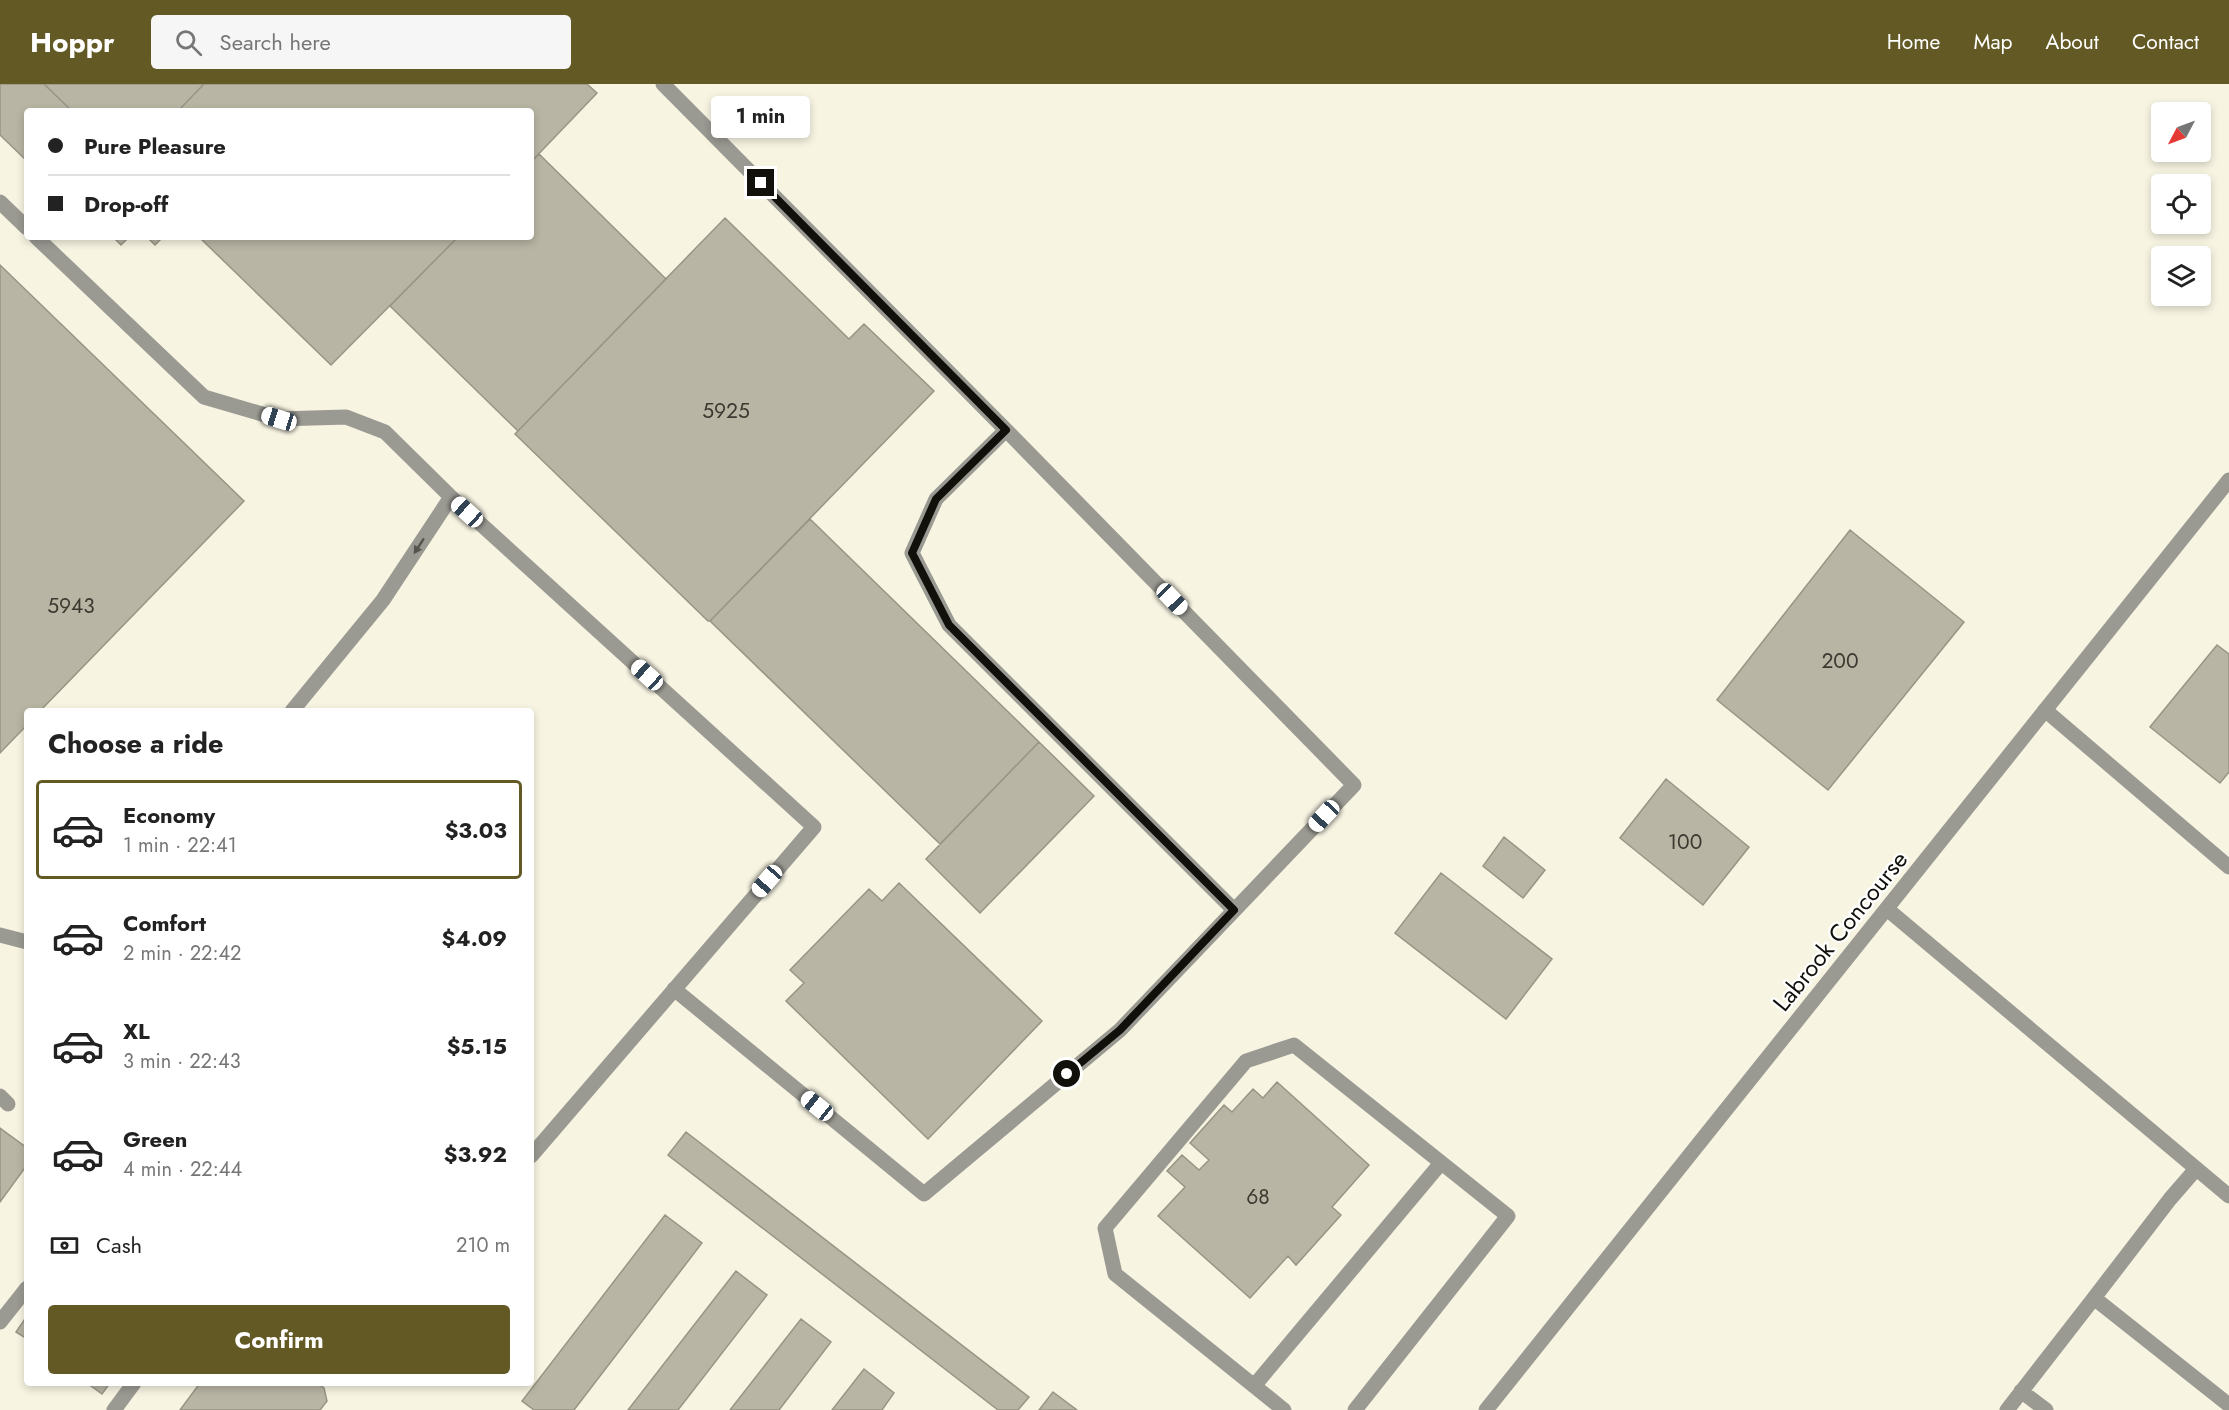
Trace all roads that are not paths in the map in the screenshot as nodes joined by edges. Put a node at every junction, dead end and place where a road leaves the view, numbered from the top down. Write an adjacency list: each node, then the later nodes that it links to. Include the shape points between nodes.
1 (663, 84): 5 (street)
2 (0, 202): 3 (street)
3 (24, 225)
4 (39, 240): 7 (street, via 204,397 279,419 346,417 385,432)
5 (1006, 430): 12 (street, via 936,499 912,553 949,625); 12 (street, via 1354,785)
6 (2229, 480): 9 (street, Labrook Concourse)
7 (451, 497): 8 (street, one-way to 8, via 383,600); 15 (street, via 814,827)
8 (294, 708)
9 (2045, 710): 10 (street); 11 (street, Labrook Concourse)
10 (2229, 867)
11 (1887, 909): 18 (street); 30 (street, Labrook Concourse)
12 (1234, 910): 15 (street, via 1120,1030 924,1194)
13 (0, 934): 14 (street)
14 (24, 941)
15 (674, 989): 16 (street)
16 (534, 1152)
17 (1441, 1163): 24 (street); 24 (street, via 1294,1045 1246,1061 1105,1228 1115,1274); 29 (street, via 1508,1216)
18 (2196, 1168): 19 (street); 21 (street)
19 (2229, 1196)
20 (24, 1292): 22 (street)
21 (2094, 1298): 25 (street); 26 (street)
22 (0, 1322)
23 (132, 1386): 27 (street)
24 (1254, 1386): 28 (street)
25 (2021, 1391): 31 (street); 32 (street)
26 (2229, 1404)
27 (114, 1410)
28 (1284, 1410)
29 (1354, 1410)
30 (1486, 1410)
31 (2007, 1410)
32 (2046, 1410)

